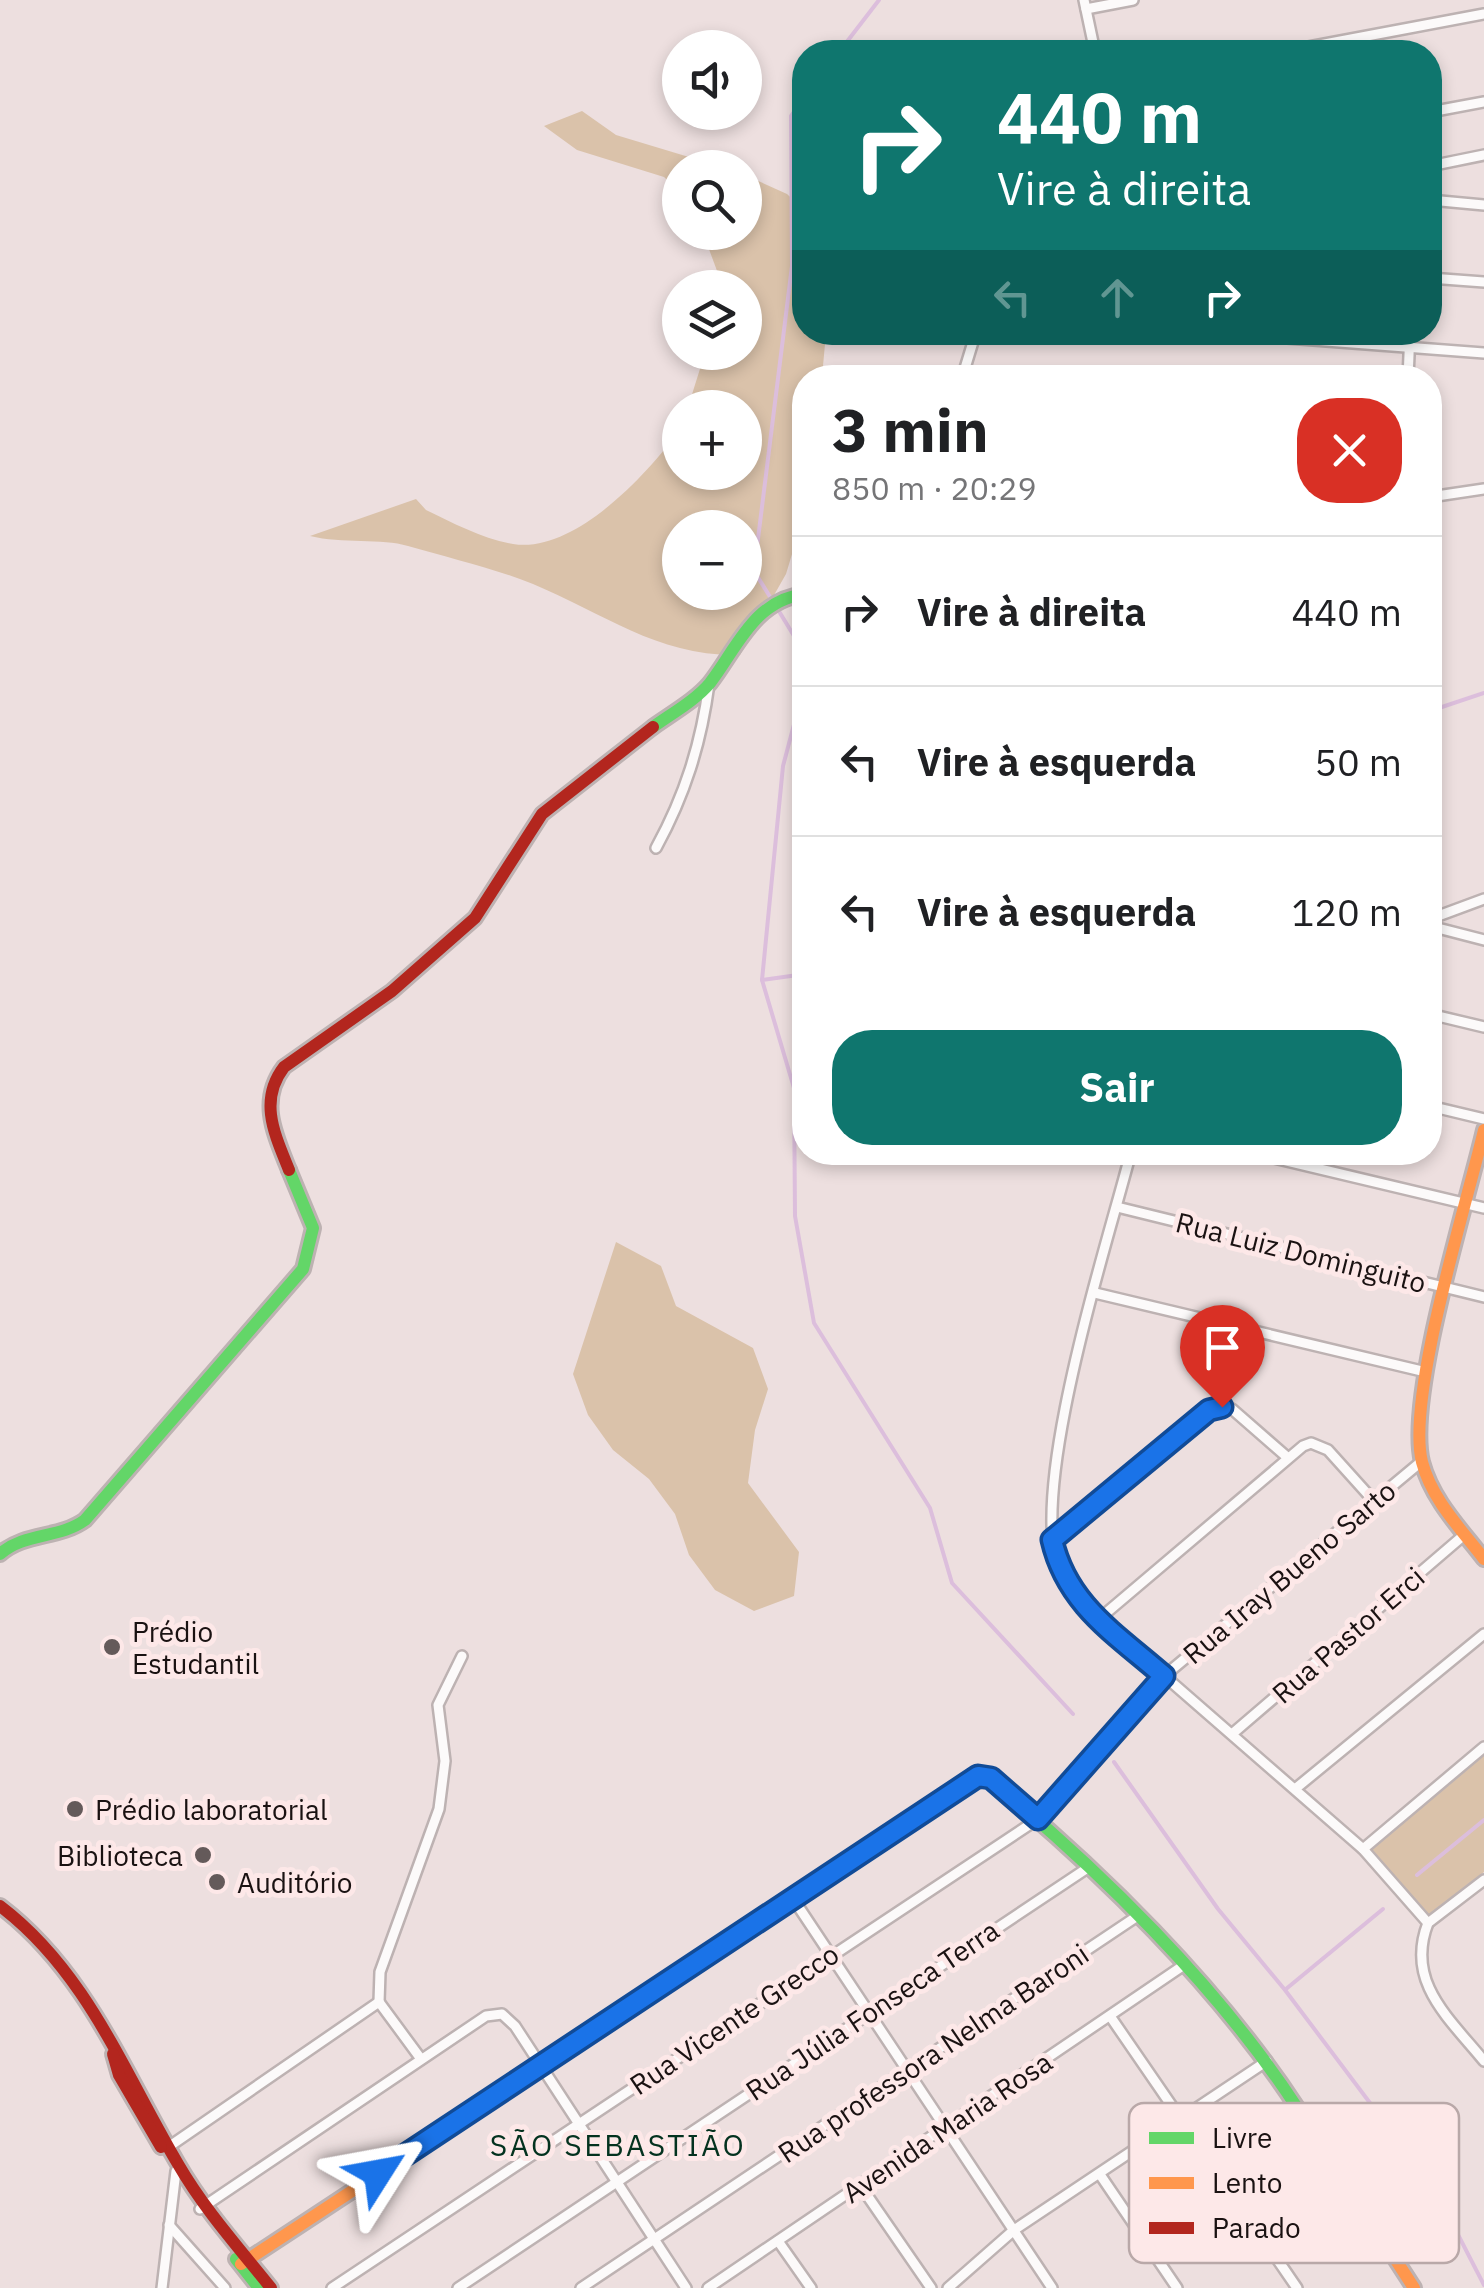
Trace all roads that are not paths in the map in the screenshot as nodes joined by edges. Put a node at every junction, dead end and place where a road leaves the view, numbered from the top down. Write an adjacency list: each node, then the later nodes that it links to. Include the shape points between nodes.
1 (1132, 0): 2 (street)
2 (1085, 4): 4 (street)
3 (1484, 14): 5 (street)
4 (1092, 40)
5 (1346, 40)
6 (1484, 102): 7 (street)
7 (1442, 110)
8 (1484, 156): 9 (street)
9 (1442, 164)
10 (1442, 201): 11 (street)
11 (1484, 205)
12 (1442, 279): 13 (street)
13 (1484, 282)
14 (1382, 345): 15 (street)
15 (1409, 347): 16 (street); 17 (street)
16 (1484, 353)
17 (1408, 365)
18 (1484, 489): 19 (street)
19 (1442, 495)
20 (792, 597): 21 (street, via 752,623)
21 (708, 684): 22 (street, via 692,768); 46 (street, via 542,814 474,918 449,942 392,992 284,1067 268,1102 313,1228 303,1268 85,1520 65,1534 14,1541)
22 (656, 848)
23 (1484, 899): 24 (street)
24 (1442, 918)
25 (1442, 927): 26 (street)
26 (1484, 940)
27 (1442, 1017): 28 (street)
28 (1484, 1027)
29 (1442, 1109): 30 (street)
30 (1484, 1119)
31 (1484, 1130): 34 (street)
32 (1128, 1165): 35 (street)
33 (1304, 1165): 34 (street)
34 (1466, 1203): 36 (street); 37 (street)
35 (1117, 1207): 37 (street, Rua Luiz Dominguito); 38 (street)
36 (1484, 1208)
37 (1448, 1288): 39 (street, Rua Luiz Dominguito); 40 (street)
38 (1095, 1293): 40 (street); 45 (street, via 1055,1468)
39 (1484, 1297)
40 (1426, 1372): 42 (street)
41 (1287, 1458): 43 (street, via 1320,1444); 45 (street, via 1232,1409 1209,1410); 48 (street)
42 (1422, 1462): 43 (street, Rua Iray Bueno Sarto); 44 (street, via 1438,1500)
43 (1373, 1500): 51 (street, Rua Iray Bueno Sarto)
44 (1464, 1535): 47 (street); 52 (street, Rua Pastor Erci)
45 (1052, 1540): 48 (street, via 1074,1596)
46 (0, 1554)
47 (1484, 1560)
48 (1099, 1619): 51 (street)
49 (1484, 1634): 54 (street)
50 (462, 1656): 67 (street, via 438,1704 445,1761 439,1809 380,1972)
51 (1164, 1676): 52 (street); 55 (street, Rua Iray Bueno Sarto)
52 (1232, 1734): 54 (street)
53 (1484, 1747): 56 (street)
54 (1295, 1789): 56 (street)
55 (1038, 1819): 57 (street); 61 (street, via 991,1778 973,1779); 65 (street, Rua Vicente Grecco)
56 (1363, 1848): 64 (street)
57 (1088, 1867): 63 (street); 68 (street, Rua Júlia Fonseca Terra)
58 (1484, 1880): 59 (street)
59 (1474, 1888): 60 (street); 64 (street)
60 (1484, 1899)
61 (794, 1900): 65 (street); 73 (street)
62 (0, 1906): 80 (street, via 43,1938 85,1996)
63 (1136, 1917): 66 (street); 74 (street, Rua professora Nelma Baroni)
64 (1428, 1923): 72 (street, via 1420,1942 1427,1991)
65 (829, 1954): 68 (street); 78 (street, Rua Vicente Grecco)
66 (1184, 1966): 69 (street, Avenida Maria Rosa); 71 (street)
67 (378, 2002): 70 (street); 80 (street)
68 (868, 2011): 74 (street); 84 (street, Rua Júlia Fonseca Terra)
69 (1110, 2016): 75 (street); 79 (street, Avenida Maria Rosa)
70 (421, 2059): 73 (street, via 486,2016 509,2018); 86 (street)
71 (1266, 2061): 76 (street); 77 (street)
72 (1484, 2061)
73 (540, 2065): 78 (street); 92 (street)
74 (907, 2070): 79 (street); 90 (street, Rua professora Nelma Baroni)
75 (1170, 2103)
76 (1206, 2103)
77 (1293, 2103)
78 (578, 2124): 84 (street); 100 (street, Rua Vicente Grecco)
79 (946, 2127): 85 (street, Avenida Maria Rosa); 89 (street)
80 (167, 2148): 82 (street)
81 (1129, 2157): 83 (street)
82 (178, 2170): 86 (street); 88 (street)
83 (1101, 2176): 87 (street); 89 (street)
84 (618, 2180): 90 (street); 101 (street, Rua Júlia Fonseca Terra)
85 (860, 2186): 91 (street, Avenida Maria Rosa); 106 (street)
86 (203, 2207): 92 (street)
87 (1129, 2217)
88 (170, 2226): 96 (street); 97 (street)
89 (1014, 2230): 107 (street); 108 (street)
90 (655, 2238): 102 (street, Rua professora Nelma Baroni); 103 (street)
91 (778, 2241): 104 (street, Avenida Maria Rosa); 105 (street)
92 (244, 2262): 98 (street); 99 (street)
93 (1160, 2263): 109 (street)
94 (1280, 2263): 110 (street)
95 (1398, 2263): 111 (street)
96 (162, 2288)
97 (225, 2288)
98 (259, 2288)
99 (270, 2288)
100 (332, 2288)
101 (458, 2288)
102 (581, 2288)
103 (686, 2288)
104 (708, 2288)
105 (811, 2288)
106 (931, 2288)
107 (948, 2288)
108 (1052, 2288)
109 (1177, 2288)
110 (1297, 2288)
111 (1414, 2288)

